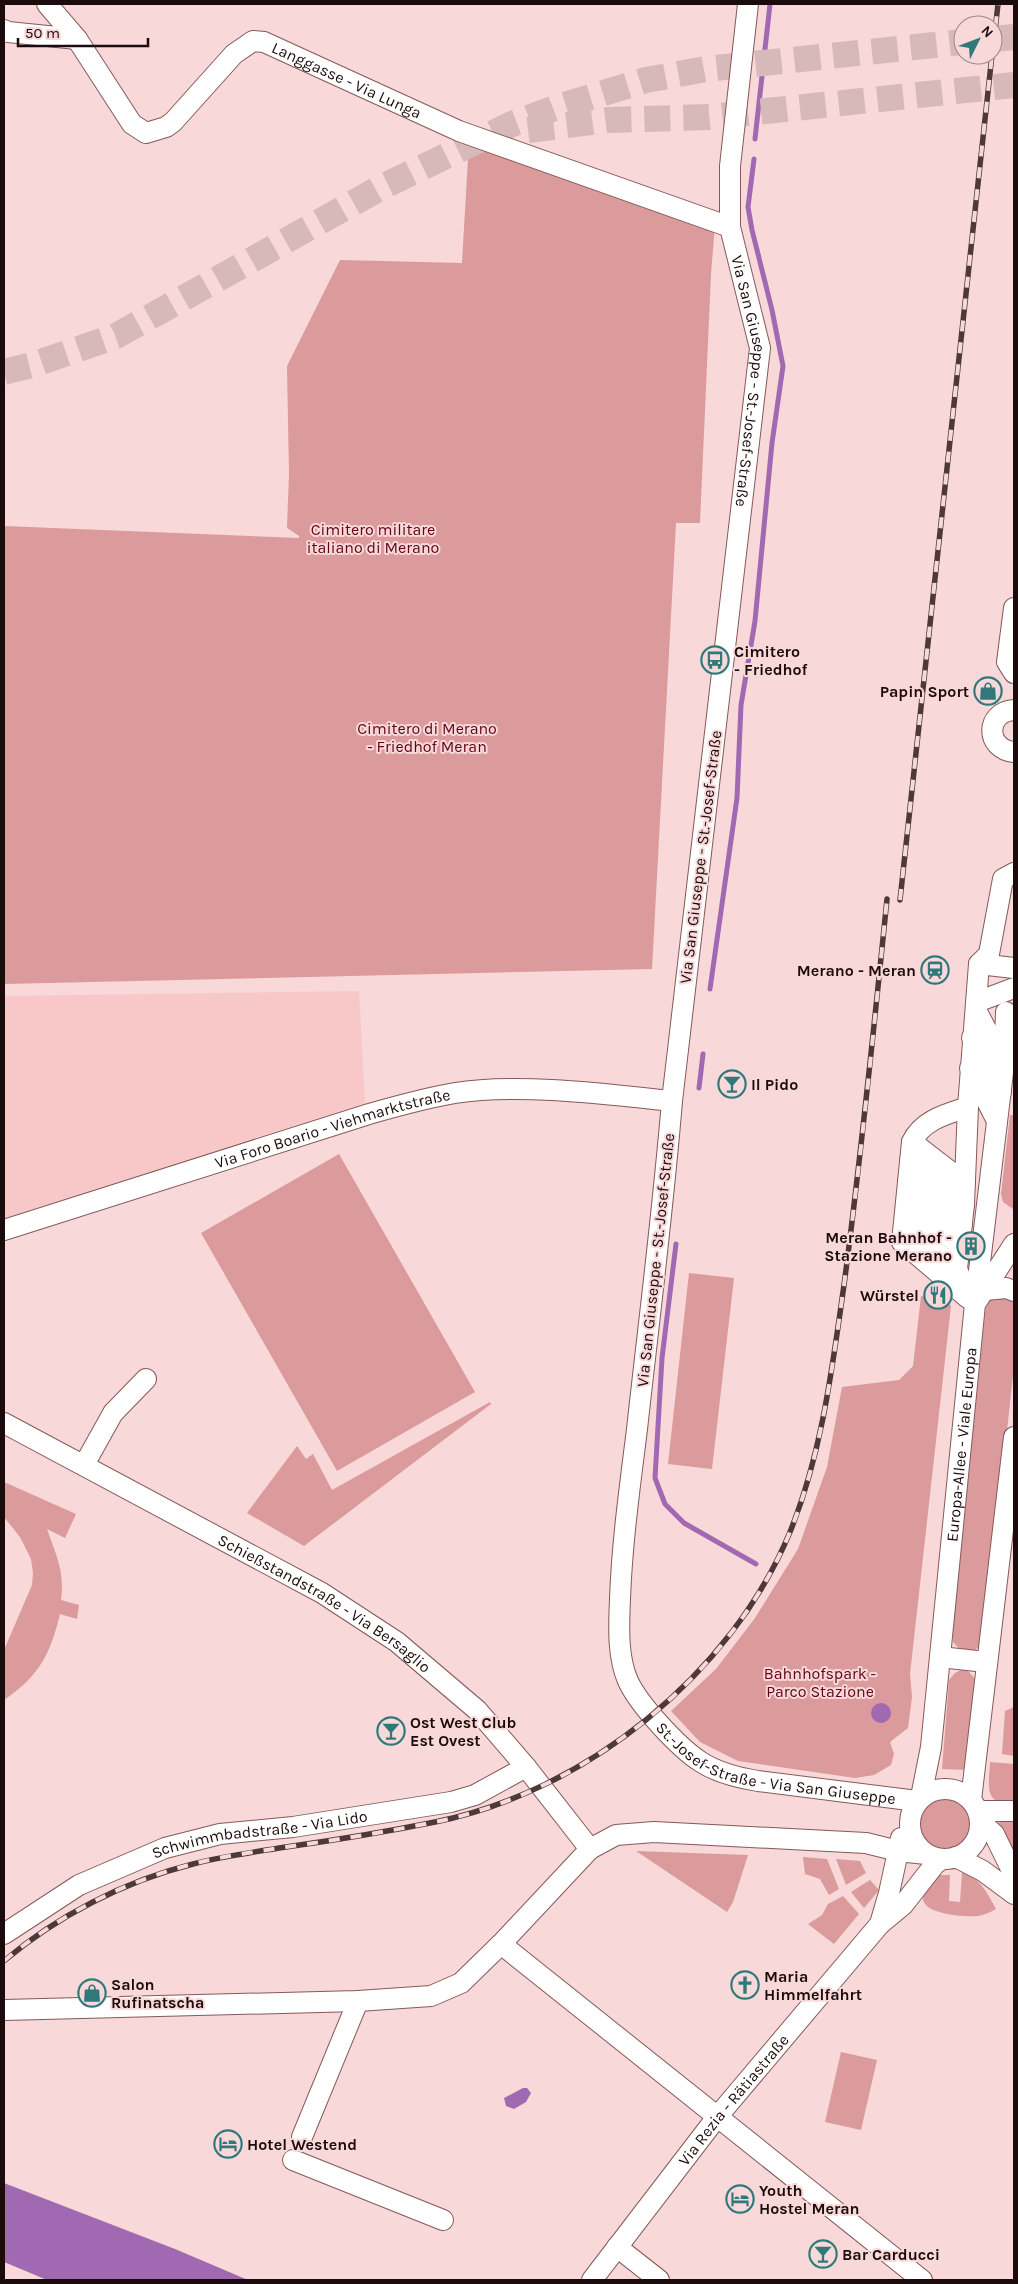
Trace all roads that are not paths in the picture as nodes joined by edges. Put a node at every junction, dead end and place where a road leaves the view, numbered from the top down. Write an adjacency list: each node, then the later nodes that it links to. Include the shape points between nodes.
1 (47, 4): 4 (street, Langgasse - Via Lunga)
2 (748, 4): 5 (street, Via San Giuseppe - St.-Josef-Straße, via 730,166)
3 (4, 30): 4 (street)
4 (77, 39): 5 (street, Langgasse - Via Lunga, via 132,124 146,133 173,122 234,54 254,41 264,42 460,131)
5 (730, 227): 21 (street, Via San Giuseppe - St.-Josef-Straße, via 760,348)
6 (1014, 608): 7 (street, via 1007,662)
7 (1014, 672)
8 (1014, 710): 9 (street, via 997,717 992,730 1001,748)
9 (1014, 752)
10 (1014, 873): 12 (street, via 1002,879 989,954)
11 (1014, 968): 12 (street)
12 (978, 970): 13 (street); 15 (street)
13 (1014, 980)
14 (1014, 988): 15 (street)
15 (977, 1006): 16 (street, via 996,1013); 17 (street); 18 (street)
16 (1010, 1012): 18 (street)
17 (972, 1038): 19 (street); 20 (street); 22 (street, via 962,1045 958,1093)
18 (1004, 1064): 20 (street)
19 (970, 1068): 22 (street); 23 (street)
20 (1001, 1092): 23 (street)
21 (672, 1101): 31 (street, Via Foro Boario - Viehmarktstraße, via 520,1089 456,1093 410,1102); 43 (street, Via San Giuseppe - St.-Josef-Straße, via 665,1188 621,1561 619,1625 622,1656 628,1681)
22 (968, 1107): 24 (street); 25 (street, via 931,1121 922,1128); 27 (street)
23 (997, 1121): 24 (street)
24 (994, 1148): 36 (street)
25 (911, 1151): 26 (street); 27 (street); 29 (street)
26 (908, 1182): 28 (street); 29 (street)
27 (965, 1183): 29 (street)
28 (906, 1204): 30 (street); 33 (street)
29 (963, 1214): 33 (street)
30 (904, 1224): 34 (street); 36 (street, via 902,1242)
31 (4, 1230)
32 (1014, 1244): 36 (street, Europa-Allee - Viale Europa)
33 (960, 1245): 34 (street)
34 (958, 1268): 36 (street)
35 (1014, 1291): 36 (street, via 1006,1288)
36 (976, 1297): 41 (street, Europa-Allee - Viale Europa)
37 (146, 1379): 40 (street, via 113,1413)
38 (4, 1422): 40 (street, Schießstandstraße - Via Bersaglio)
39 (1014, 1438): 42 (street)
40 (84, 1465): 44 (street, Schießstandstraße - Via Bersaglio, via 322,1593 397,1642 477,1710)
41 (940, 1657): 42 (street); 45 (street, Europa-Allee - Viale Europa, via 931,1747)
42 (986, 1662): 46 (street)
43 (647, 1708): 45 (street, St.-Josef-Straße - Via San Giuseppe, via 677,1742 701,1762 737,1777)
44 (526, 1767): 48 (street, Schießstandstraße - Via Bersaglio); 54 (street, Schwimmbadstraße - Via Lido, via 475,1795 451,1802 293,1827 220,1834 165,1848 79,1885)
45 (916, 1805): 46 (street, via 933,1790 947,1788 960,1791); 49 (street); 50 (street, via 911,1835 914,1843)
46 (976, 1811): 47 (street); 50 (street, via 979,1832 974,1843 966,1852); 51 (street, via 994,1834)
47 (1014, 1811)
48 (590, 1849): 49 (street, via 616,1835 654,1832 866,1842); 55 (street)
49 (898, 1851): 50 (street); 53 (street)
50 (941, 1857): 52 (street, via 983,1871); 53 (street, via 903,1905)
51 (1014, 1875)
52 (1014, 1894)
53 (880, 1924): 58 (street, Via Rezia - Rätiastraße)
54 (4, 1934)
55 (502, 1944): 56 (street, via 461,1983 431,1996); 58 (street)
56 (358, 2001): 57 (street); 59 (street)
57 (4, 2010)
58 (717, 2116): 62 (street, Via Rezia - Rätiastraße); 65 (street)
59 (302, 2137)
60 (293, 2160): 61 (street)
61 (443, 2220)
62 (617, 2247): 63 (street, Via Rezia - Rätiastraße); 64 (street)
63 (592, 2280)
64 (659, 2280)
65 (922, 2280)

